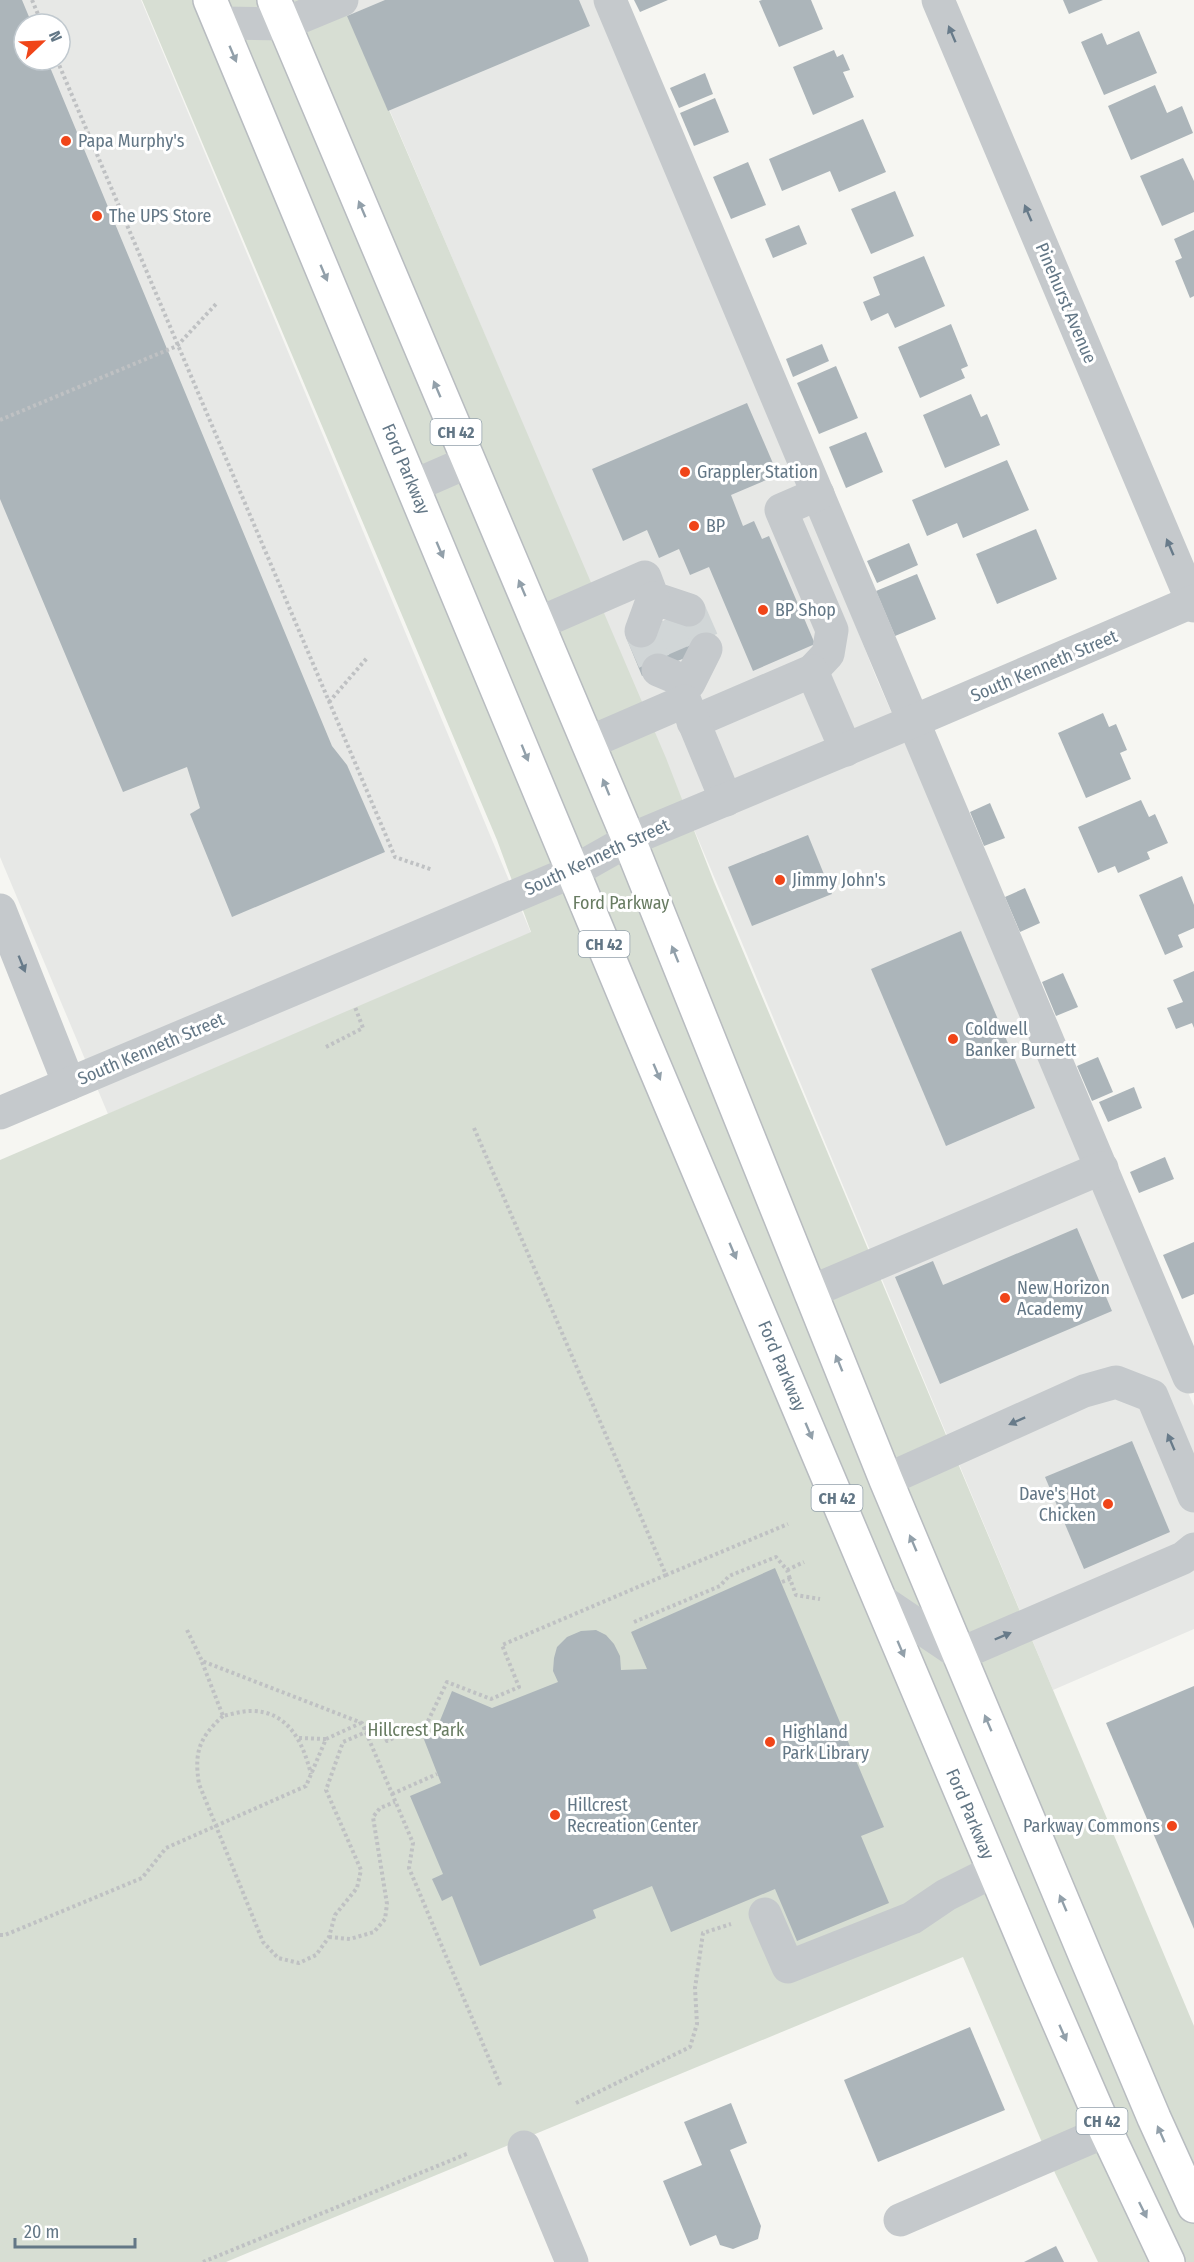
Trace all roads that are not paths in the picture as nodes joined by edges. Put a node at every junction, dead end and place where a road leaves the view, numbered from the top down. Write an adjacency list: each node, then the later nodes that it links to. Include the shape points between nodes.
1 (342, 0): 5 (street)
2 (610, 0): 8 (street)
3 (938, 0): 9 (street, Pinehurst Avenue, one-way to 3)
4 (215, 11): 5 (street); 7 (main road, Ford Parkway / CH 42, one-way to 7)
5 (279, 12): 6 (main road, CH 42, one-way to 5)
6 (468, 462): 7 (street); 11 (main road, CH 42, one-way to 6)
7 (413, 486): 19 (main road, Ford Parkway / CH 42, one-way to 19)
8 (818, 494): 12 (street, via 781,510 832,630 828,654); 14 (street)
9 (1193, 603): 14 (street, South Kenneth Street)
10 (662, 615): 11 (street, via 645,577)
11 (537, 624): 15 (main road, CH 42)
12 (812, 671): 13 (street); 16 (street)
13 (685, 681): 15 (street); 17 (street)
14 (914, 721): 16 (street, South Kenneth Street); 23 (street)
15 (588, 743): 18 (main road, CH 42, one-way to 15)
16 (846, 750): 17 (street, South Kenneth Street)
17 (726, 800): 18 (street, South Kenneth Street)
18 (629, 840): 19 (street, South Kenneth Street); 24 (main road, CH 42, one-way to 18)
19 (574, 871): 21 (street, South Kenneth Street); 29 (main road, Ford Parkway / CH 42, one-way to 29)
20 (0, 910): 21 (street, one-way to 21)
21 (69, 1084): 22 (street, South Kenneth Street)
22 (0, 1113)
23 (1102, 1168): 24 (street); 25 (street)
24 (810, 1292): 26 (main road, CH 42, one-way to 24)
25 (1189, 1377)
26 (886, 1480): 27 (street, one-way to 26, via 1152,1396 1116,1382 1084,1391); 30 (main road, CH 42, one-way to 26)
27 (1194, 1496)
28 (1194, 1549): 30 (street, one-way to 28, via 1184,1558)
29 (880, 1600): 30 (street); 31 (main road, Ford Parkway / CH 42, one-way to 31)
30 (960, 1654): 35 (main road, CH 42, one-way to 30)
31 (994, 1871): 32 (street, via 946,1895 912,1918 788,1967); 33 (main road, Ford Parkway / CH 42, one-way to 33)
32 (765, 1914)
33 (1106, 2131): 36 (street); 38 (main road, Ford Parkway / CH 42, one-way to 38)
34 (524, 2147): 37 (street)
35 (1194, 2206)
36 (900, 2220)
37 (572, 2262)
38 (1168, 2262)

